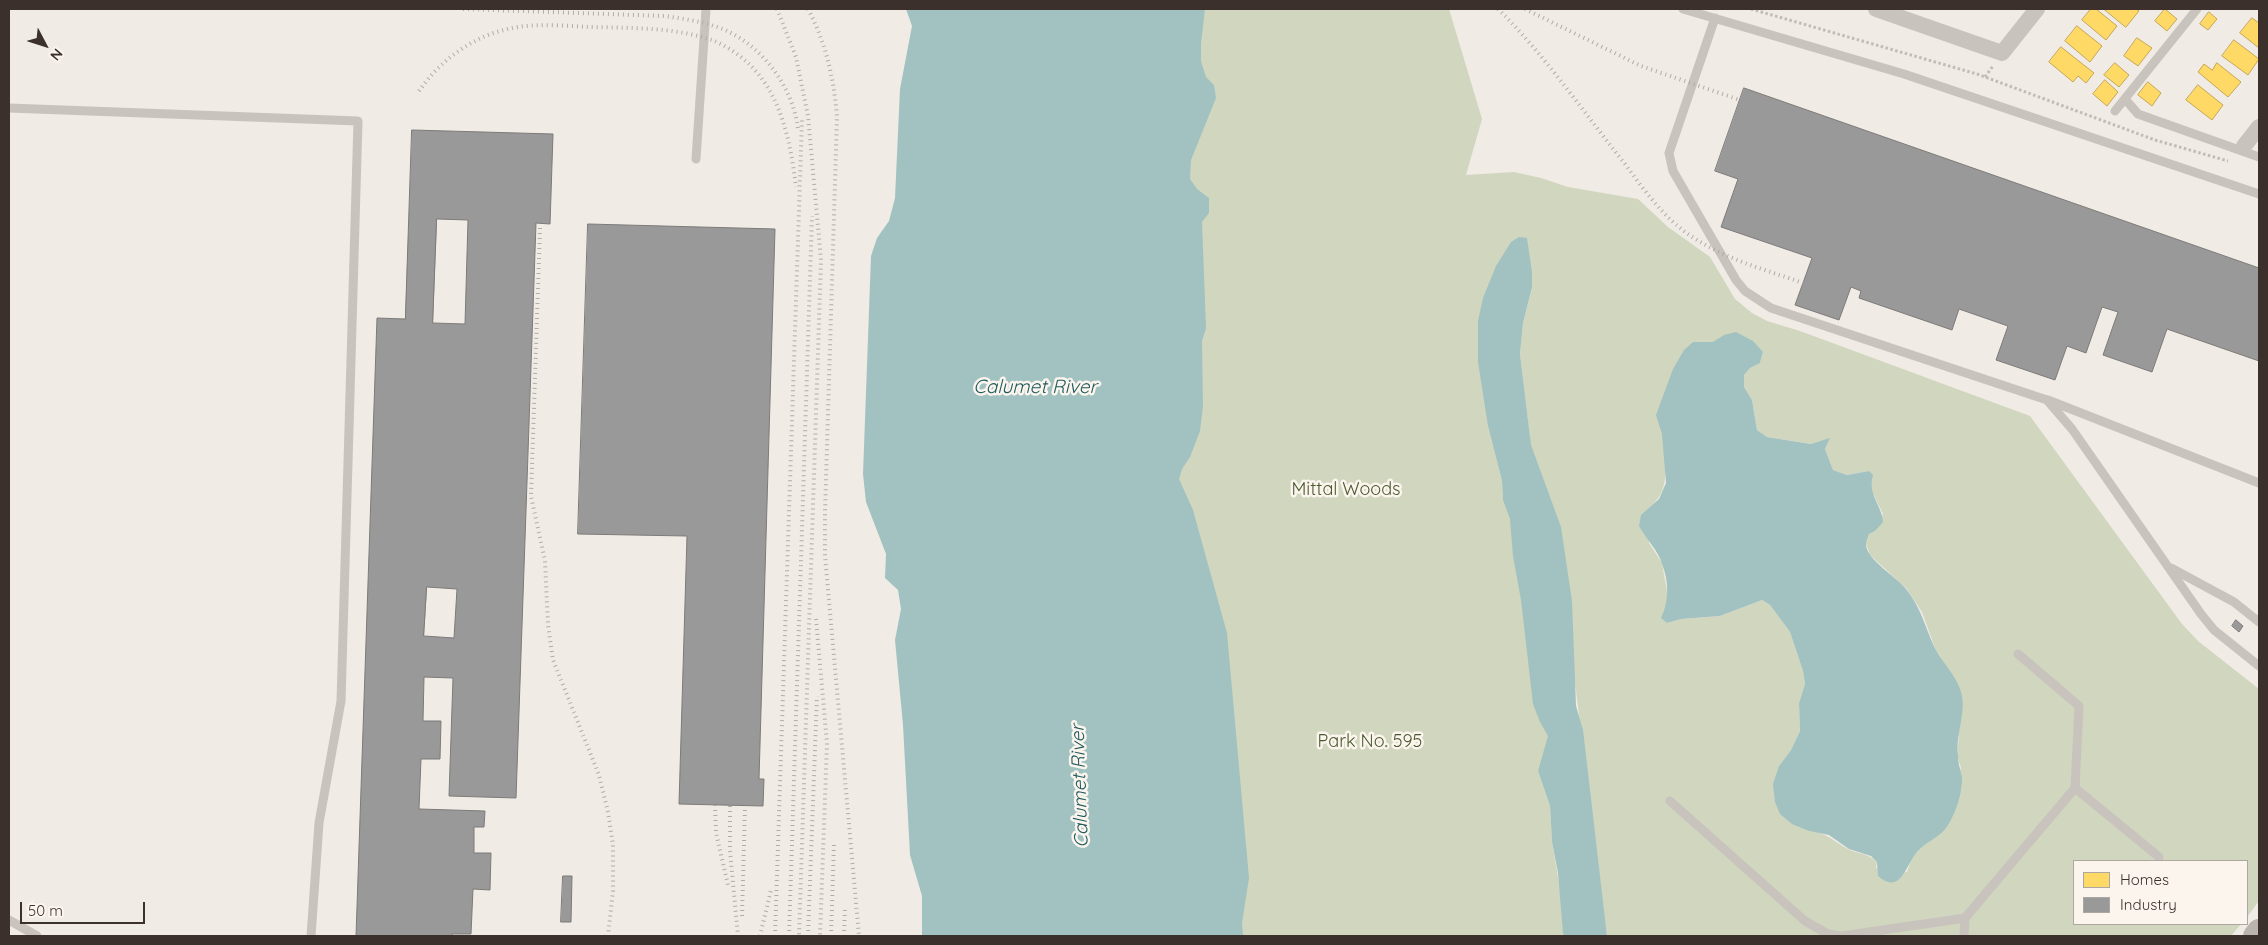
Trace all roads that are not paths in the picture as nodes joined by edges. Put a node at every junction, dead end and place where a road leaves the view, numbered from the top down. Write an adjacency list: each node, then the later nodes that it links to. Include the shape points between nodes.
1 (706, 9): 13 (lane)
2 (1683, 9): 6 (lane)
3 (1876, 9): 4 (street, via 2002,53)
4 (2037, 9)
5 (2197, 9): 7 (lane)
6 (1715, 18): 14 (lane, via 1904,74); 15 (lane, via 1670,153 1673,171 1745,291 1771,308)
7 (2125, 99): 9 (lane); 12 (lane, via 2138,114)
8 (9, 108): 28 (lane, via 358,121 341,702 319,823)
9 (2115, 111)
10 (2259, 127): 11 (street)
11 (2244, 146)
12 (2259, 156)
13 (696, 159)
14 (2259, 194)
15 (2047, 400): 16 (lane); 17 (lane, via 2072,429)
16 (2259, 483)
17 (2169, 567): 18 (lane, via 2234,602); 20 (lane, via 2214,630)
18 (2259, 622)
19 (2018, 654): 21 (lane, via 2078,706)
20 (2259, 666)
21 (2075, 788): 23 (lane); 24 (lane)
22 (1670, 801): 24 (lane, via 1805,921 1828,934 1842,936)
23 (2159, 857)
24 (1965, 918): 29 (lane)
25 (9, 920): 27 (lane)
26 (2259, 931): 30 (main road)
27 (37, 936)
28 (311, 936)
29 (1964, 936)
30 (2255, 936)

